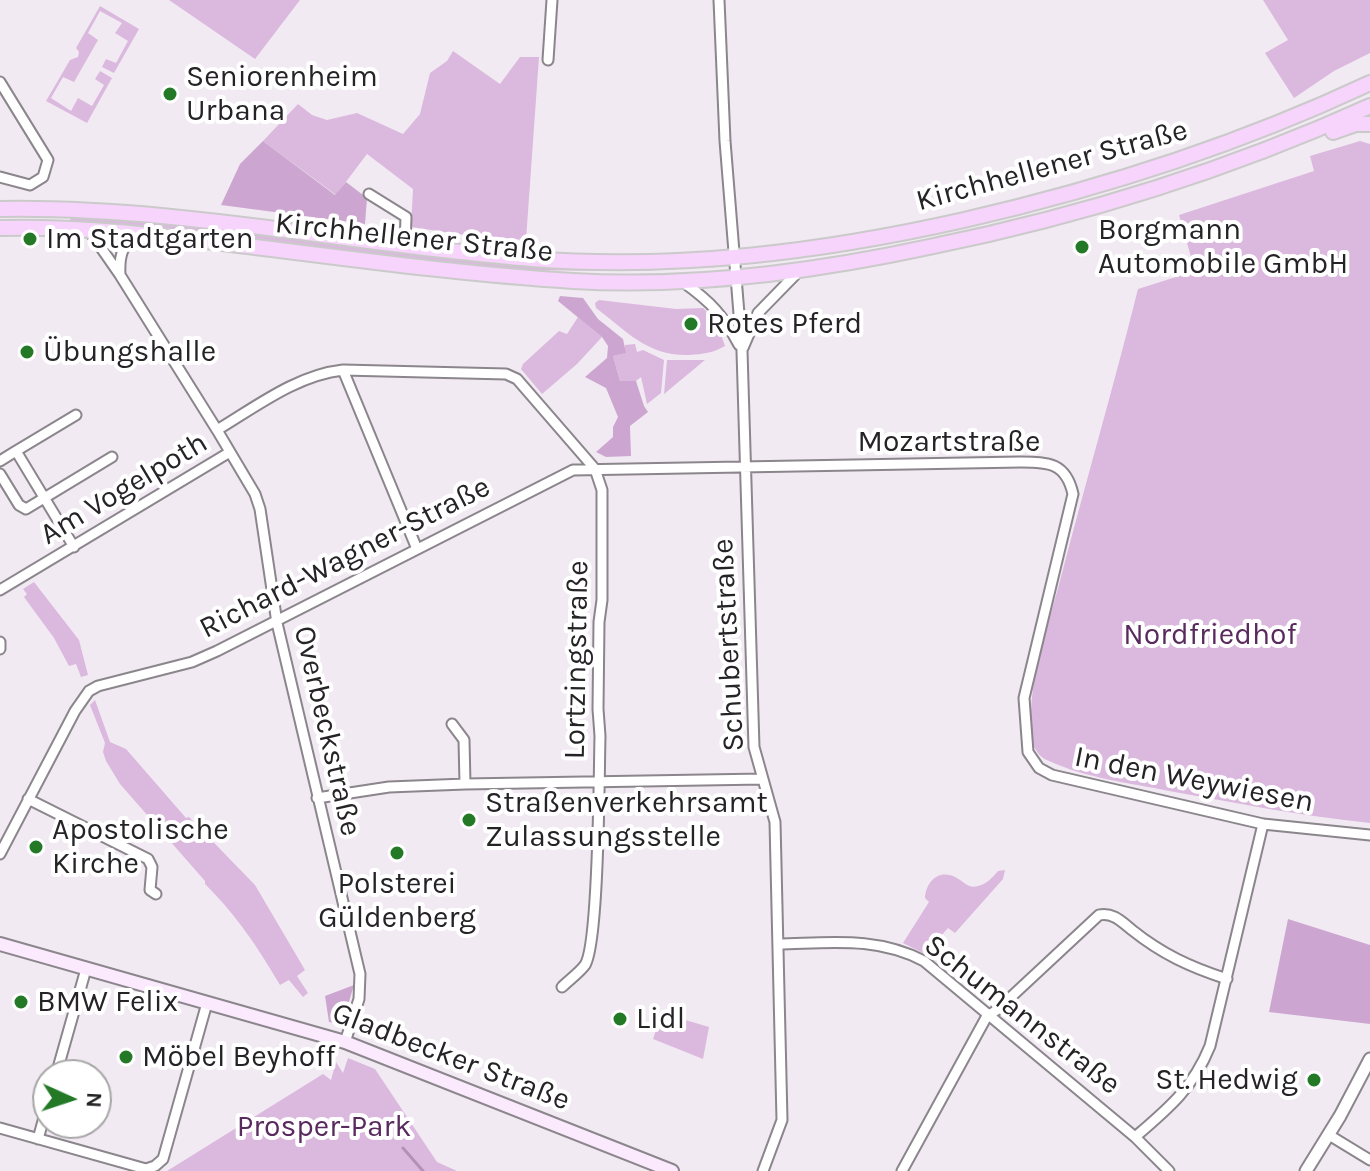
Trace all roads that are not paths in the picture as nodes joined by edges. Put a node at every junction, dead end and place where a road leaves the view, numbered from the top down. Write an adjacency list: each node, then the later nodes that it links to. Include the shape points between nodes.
1 (552, 0): 3 (street)
2 (719, 0): 16 (street)
3 (548, 60)
4 (0, 82): 9 (street, via 47,155 46,172 38,182 22,185)
5 (1370, 83): 16 (main road, Kirchhellener Straße, via 1187,159 1054,199 896,235)
6 (1370, 106): 8 (main road, Kirchhellener Straße)
7 (1370, 124): 8 (main road, via 1330,133)
8 (1317, 130): 17 (main road, Kirchhellener Straße, via 1195,176 1061,216)
9 (0, 177)
10 (369, 194): 15 (street, Kirchhellener Straße, via 406,217)
11 (0, 209): 15 (main road, Kirchhellener Straße, via 99,210)
12 (0, 228): 13 (main road, Kirchhellener Straße)
13 (88, 229): 14 (main road, Kirchhellener Straße); 18 (street, Overbeckstraße)
14 (137, 234): 18 (street, via 119,257); 20 (main road, Kirchhellener Straße, via 487,274)
15 (405, 246): 16 (main road, Kirchhellener Straße, via 631,263)
16 (735, 258): 19 (street)
17 (799, 271): 19 (main road, Kirchhellener Straße); 21 (street, Schubertstraße, via 758,313)
18 (120, 275): 24 (street, Overbeckstraße)
19 (736, 277): 20 (main road, Kirchhellener Straße); 21 (street, Schubertstraße)
20 (680, 281): 21 (street, Schubertstraße, via 709,300)
21 (742, 351): 29 (street, Schubertstraße)
22 (343, 370): 24 (street, via 302,380); 30 (street, via 513,375); 34 (street)
23 (76, 415): 25 (street)
24 (217, 430): 26 (street, Overbeckstraße)
25 (16, 451): 28 (street); 32 (street)
26 (230, 452): 33 (street, Am Vogelpoth); 36 (street, Overbeckstraße, via 260,509)
27 (112, 457): 32 (street)
28 (0, 461)
29 (745, 467): 30 (street, Richard-Wagner-Straße); 40 (street, Mozartstraße, via 1042,462 1066,475 1073,504 1024,698); 41 (street, Schubertstraße, via 754,747)
30 (595, 469): 34 (street, Richard-Wagner-Straße, via 573,470); 42 (street, Lortzingstraße, via 602,490)
31 (0, 474): 32 (street, via 20,507 30,508)
32 (45, 499): 33 (street)
33 (74, 547): 35 (street, Am Vogelpoth)
34 (417, 549): 36 (street, Richard-Wagner-Straße)
35 (0, 590)
36 (277, 623): 44 (street, Overbeckstraße); 45 (street, Richard-Wagner-Straße, via 192,662 89,691)
37 (0, 642): 38 (street)
38 (0, 649)
39 (452, 724): 43 (street, via 464,740)
40 (1026, 743): 46 (street, In den Weywiesen, via 1039,768 1052,775)
41 (763, 779): 42 (street); 51 (street, Schubertstraße, via 775,822)
42 (599, 782): 43 (street); 54 (street, Lortzingstraße, via 592,937 586,964)
43 (465, 784): 44 (street, via 389,787)
44 (317, 798): 57 (street, Overbeckstraße, via 360,974 359,999)
45 (28, 799): 48 (street, Richard-Wagner-Straße); 49 (street, via 148,859 150,890)
46 (1263, 824): 47 (street, In den Weywiesen); 53 (street)
47 (1370, 835)
48 (0, 854)
49 (156, 894)
50 (0, 944): 52 (main road, Gladbecker Straße)
51 (778, 944): 56 (street, Schumannstraße, via 861,942 897,948 946,977); 67 (street, Schubertstraße, via 782,1120)
52 (86, 969): 55 (main road, Gladbecker Straße); 58 (street)
53 (1227, 979): 56 (street, via 1155,949 1105,914); 63 (street, via 1210,1046 1193,1081)
54 (562, 987)
55 (207, 1003): 57 (main road, Gladbecker Straße); 64 (street, via 163,1159 155,1166 146,1169)
56 (987, 1016): 63 (street, Schumannstraße); 68 (street)
57 (345, 1042): 66 (main road, Gladbecker Straße)
58 (61, 1059)
59 (1369, 1064): 61 (street)
60 (0, 1128): 62 (street)
61 (1329, 1135): 65 (street); 70 (street)
62 (32, 1137)
63 (1135, 1137): 69 (street, Schumannstraße)
64 (38, 1139)
65 (1370, 1160)
66 (672, 1171)
67 (763, 1171)
68 (902, 1171)
69 (1169, 1171)
70 (1306, 1171)

